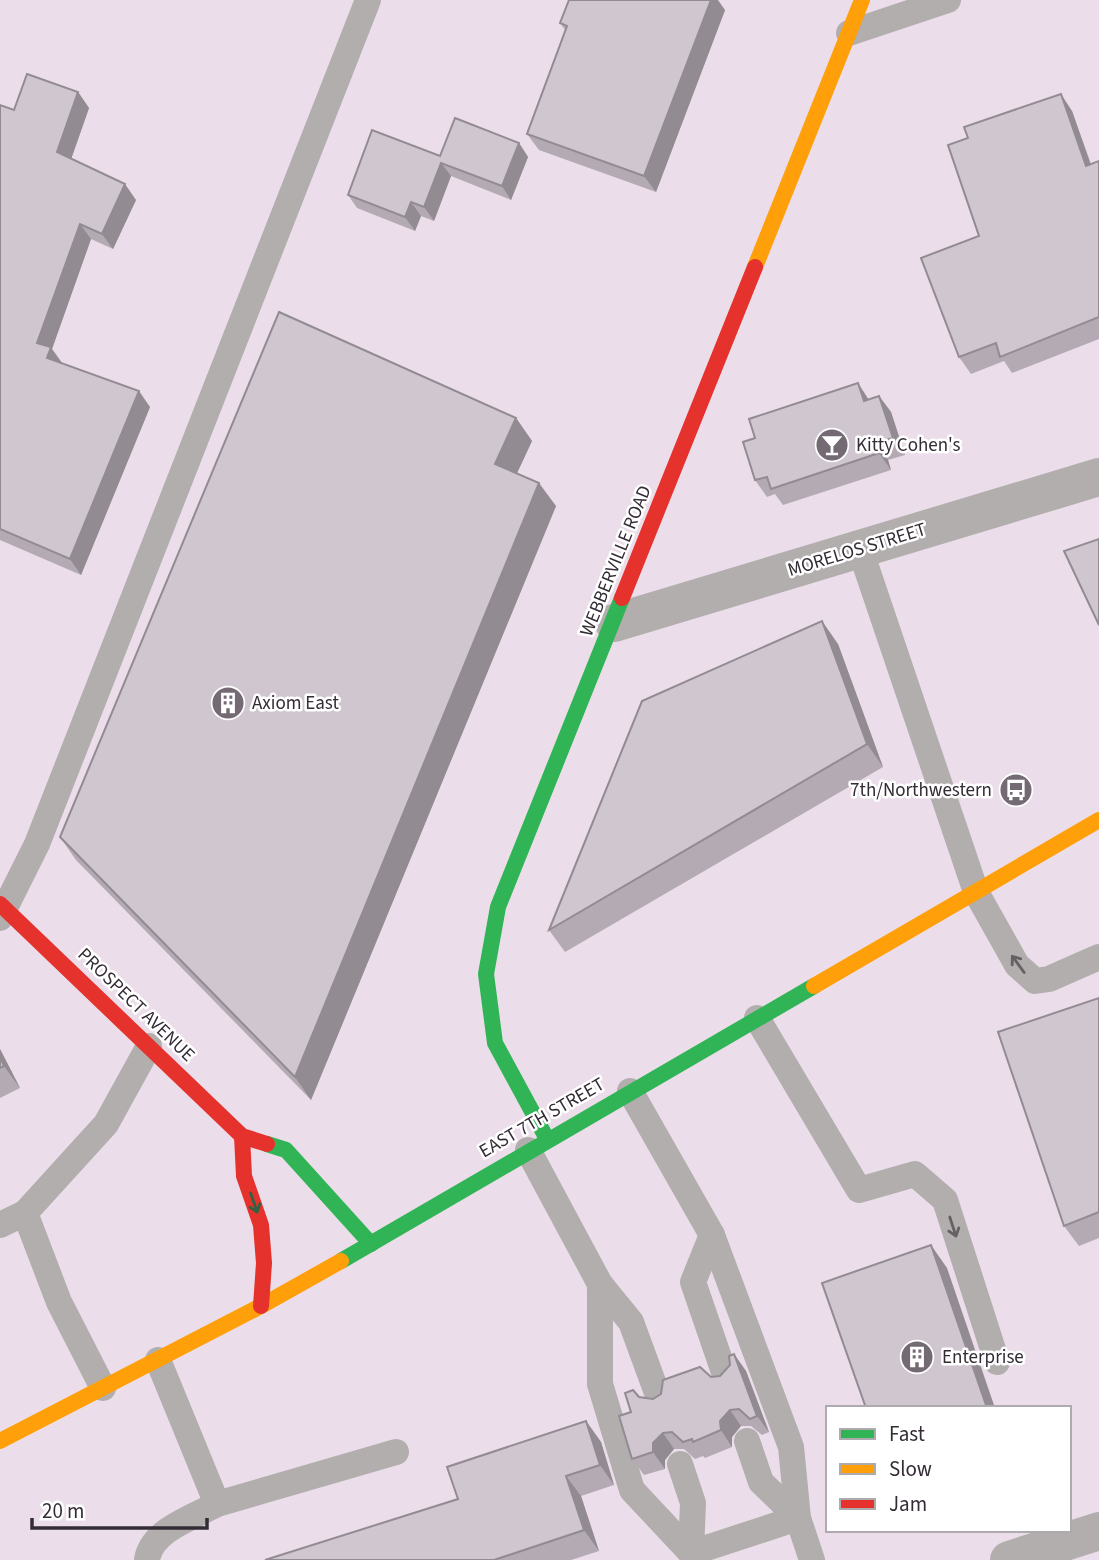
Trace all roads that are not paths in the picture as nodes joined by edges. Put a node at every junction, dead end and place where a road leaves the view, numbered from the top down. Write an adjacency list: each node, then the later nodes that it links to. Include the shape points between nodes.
1 (368, 0): 10 (lane, via 37,844)
2 (862, 0): 4 (street, WEBBERVILLE ROAD)
3 (948, 0): 4 (lane)
4 (849, 33): 7 (street, WEBBERVILLE ROAD)
5 (1099, 477): 6 (street, MORELOS STREET)
6 (860, 549): 7 (street, MORELOS STREET); 9 (lane)
7 (614, 623): 16 (street, WEBBERVILLE ROAD, via 498,907 486,974 495,1043)
8 (1099, 820): 9 (street, EAST 7TH STREET)
9 (976, 892): 11 (lane, one-way to 9, via 1035,981 1017,965); 12 (street, EAST 7TH STREET)
10 (2, 911): 13 (street, PROSPECT AVENUE)
11 (1099, 957)
12 (757, 1018): 14 (street, EAST 7TH STREET); 24 (lane, one-way to 24, via 859,1190 915,1174 944,1200)
13 (149, 1046): 15 (street, PROSPECT AVENUE); 17 (lane, via 106,1124)
14 (630, 1091): 16 (street, EAST 7TH STREET); 19 (lane)
15 (242, 1136): 20 (street, PROSPECT AVENUE, via 286,1150); 22 (street, one-way to 22, via 244,1176 261,1225)
16 (538, 1145): 20 (street, EAST 7TH STREET); 21 (lane)
17 (25, 1213): 18 (lane); 26 (lane, via 59,1302)
18 (0, 1225)
19 (712, 1235): 25 (lane, via 692,1282); 33 (lane, via 791,1447)
20 (371, 1244): 22 (street, EAST 7TH STREET)
21 (600, 1284): 27 (lane, via 631,1322); 36 (lane, via 600,1384 632,1490)
22 (261, 1306): 23 (street, EAST 7TH STREET)
23 (158, 1360): 26 (street, EAST 7TH STREET); 32 (lane)
24 (997, 1362)
25 (726, 1378)
26 (103, 1388): 28 (street, EAST 7TH STREET)
27 (660, 1401)
28 (0, 1441)
29 (747, 1441): 33 (lane, via 761,1482)
30 (396, 1452): 32 (lane)
31 (680, 1464): 36 (lane, via 693,1503)
32 (217, 1504): 37 (lane, via 162,1534)
33 (798, 1518): 36 (lane); 38 (lane)
34 (1099, 1531): 35 (street)
35 (1055, 1537): 39 (street)
36 (692, 1556)
37 (147, 1560)
38 (812, 1560)
39 (1009, 1560)

